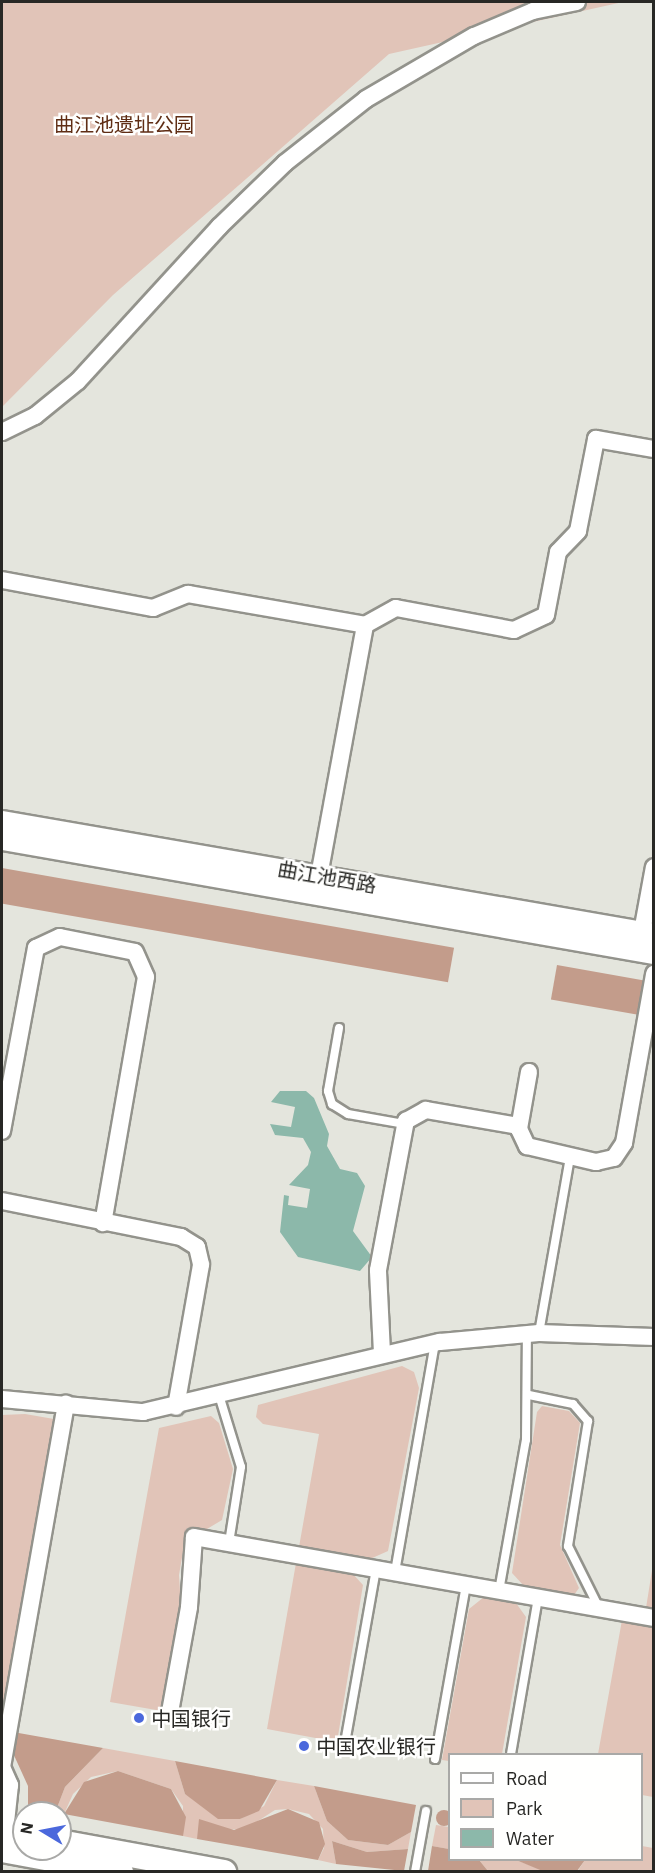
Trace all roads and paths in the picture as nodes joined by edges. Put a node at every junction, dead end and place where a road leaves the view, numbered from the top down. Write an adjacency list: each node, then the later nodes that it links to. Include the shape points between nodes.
1 (577, 2): 2 (street, via 534,11 474,36 366,99 227,219 78,381 35,416)
2 (2, 432)
3 (654, 449): 5 (street, via 596,439 578,531 558,552 546,615 514,630 396,608)
4 (2, 580): 5 (street, via 153,608 188,594)
5 (365, 625): 9 (street)
6 (2, 820): 9 (street, 曲江池西路)
7 (2, 839): 10 (street, 曲江池西路)
8 (654, 867): 10 (street)
9 (319, 876): 10 (street, 曲江池西路)
10 (647, 942)
11 (654, 974): 17 (street, via 620,1151 605,1162)
12 (339, 1028): 14 (lane, via 328,1091 332,1104 348,1114)
13 (529, 1072): 15 (street)
14 (405, 1124): 15 (street, via 426,1110); 23 (street, via 378,1270)
15 (519, 1126): 17 (street, via 530,1149)
16 (2, 1131): 19 (street, via 36,948 60,937 135,952 146,977)
17 (570, 1157): 20 (lane)
18 (2, 1201): 19 (street)
19 (103, 1223): 28 (street, via 181,1237 201,1255)
20 (533, 1333): 21 (street); 22 (street); 25 (lane)
21 (654, 1337)
22 (435, 1342): 23 (street); 31 (lane)
23 (382, 1353): 24 (street)
24 (219, 1395): 28 (street); 29 (lane, via 241,1467)
25 (529, 1395): 33 (lane); 35 (lane, via 573,1404 588,1421 568,1545)
26 (2, 1399): 27 (street)
27 (66, 1404): 28 (street, via 126,1413); 41 (street)
28 (176, 1407)
29 (229, 1543): 30 (street); 37 (street, via 194,1537 189,1607)
30 (376, 1569): 31 (street); 38 (lane)
31 (395, 1572): 32 (street)
32 (466, 1585): 33 (street); 40 (lane)
33 (500, 1591): 34 (street)
34 (538, 1598): 35 (street); 39 (lane)
35 (599, 1608): 36 (street)
36 (654, 1618)
37 (170, 1712)
38 (345, 1743)
39 (511, 1753)
40 (435, 1759)
41 (2, 1767): 43 (street, via 10,1785)
42 (426, 1811): 48 (lane)
43 (8, 1837): 45 (main road)
44 (72, 1844): 47 (main road)
45 (93, 1869): 46 (main road)
46 (121, 1872)
47 (224, 1872)
48 (415, 1872)

